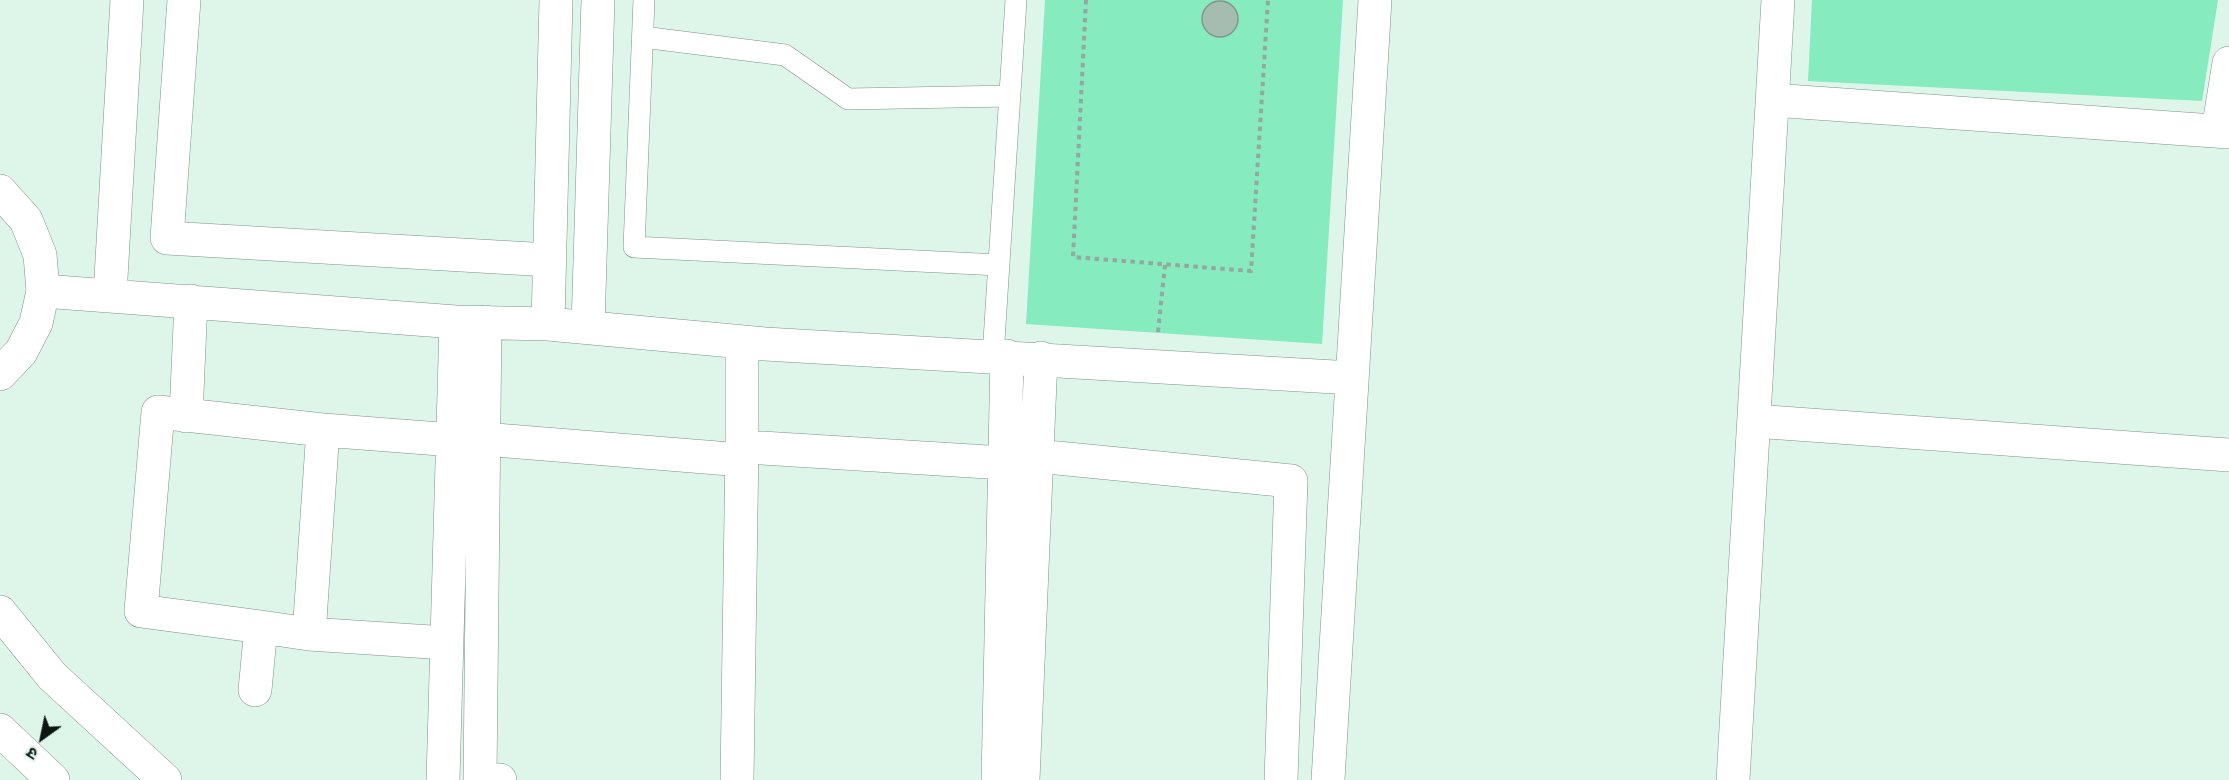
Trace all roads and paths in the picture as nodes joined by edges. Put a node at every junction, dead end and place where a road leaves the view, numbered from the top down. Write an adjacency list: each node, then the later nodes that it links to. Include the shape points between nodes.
1 (127, 0): 21 (street)
2 (184, 0): 17 (street, via 167,238)
3 (556, 0): 17 (street)
4 (597, 0): 25 (street)
5 (644, 0): 11 (lane)
6 (1016, 0): 13 (lane)
7 (1086, 0): 18 (path, via 1073,257)
8 (1268, 0): 18 (path, via 1251,272)
9 (1375, 0): 31 (street)
10 (1778, 0): 14 (street)
11 (643, 37): 13 (lane, via 785,55 848,99); 19 (lane, via 634,247)
12 (2229, 63): 15 (street)
13 (1010, 96): 19 (lane)
14 (1772, 100): 15 (street); 33 (street)
15 (2223, 132)
16 (0, 191): 20 (street, via 26,220 40,255)
17 (549, 260): 24 (street)
18 (1165, 265): 29 (path)
19 (999, 266): 27 (lane)
20 (43, 291): 21 (street); 30 (street, via 36,323 21,351)
21 (110, 296): 22 (street)
22 (191, 301): 23 (street); 32 (street)
23 (471, 322): 24 (street); 35 (street)
24 (548, 324): 25 (street)
25 (588, 327): 26 (street)
26 (753, 343): 27 (street); 36 (street)
27 (1000, 356): 28 (street); 39 (street)
28 (1041, 358): 29 (street); 37 (street)
29 (1155, 366): 31 (street)
30 (0, 374)
31 (1352, 378): 55 (street)
32 (186, 416): 34 (street); 41 (street, via 158,412 141,611)
33 (1754, 421): 38 (street); 56 (street)
34 (323, 430): 35 (street); 42 (street)
35 (473, 433): 36 (street); 43 (street); 49 (street, via 480,779)
36 (749, 451): 39 (street); 50 (street); 51 (street)
37 (1036, 456): 53 (street); 54 (street, via 1291,481)
38 (2229, 456)
39 (1004, 463): 52 (street)
40 (0, 612): 47 (street, via 52,676)
41 (261, 627): 42 (street); 44 (street)
42 (309, 634): 43 (street)
43 (446, 643): 48 (street)
44 (255, 690)
45 (0, 730): 46 (street)
46 (53, 780)
47 (165, 780)
48 (443, 780)
49 (500, 780)
50 (737, 780)
51 (756, 780)
52 (998, 780)
53 (1023, 780)
54 (1281, 780)
55 (1328, 780)
56 (1733, 780)

